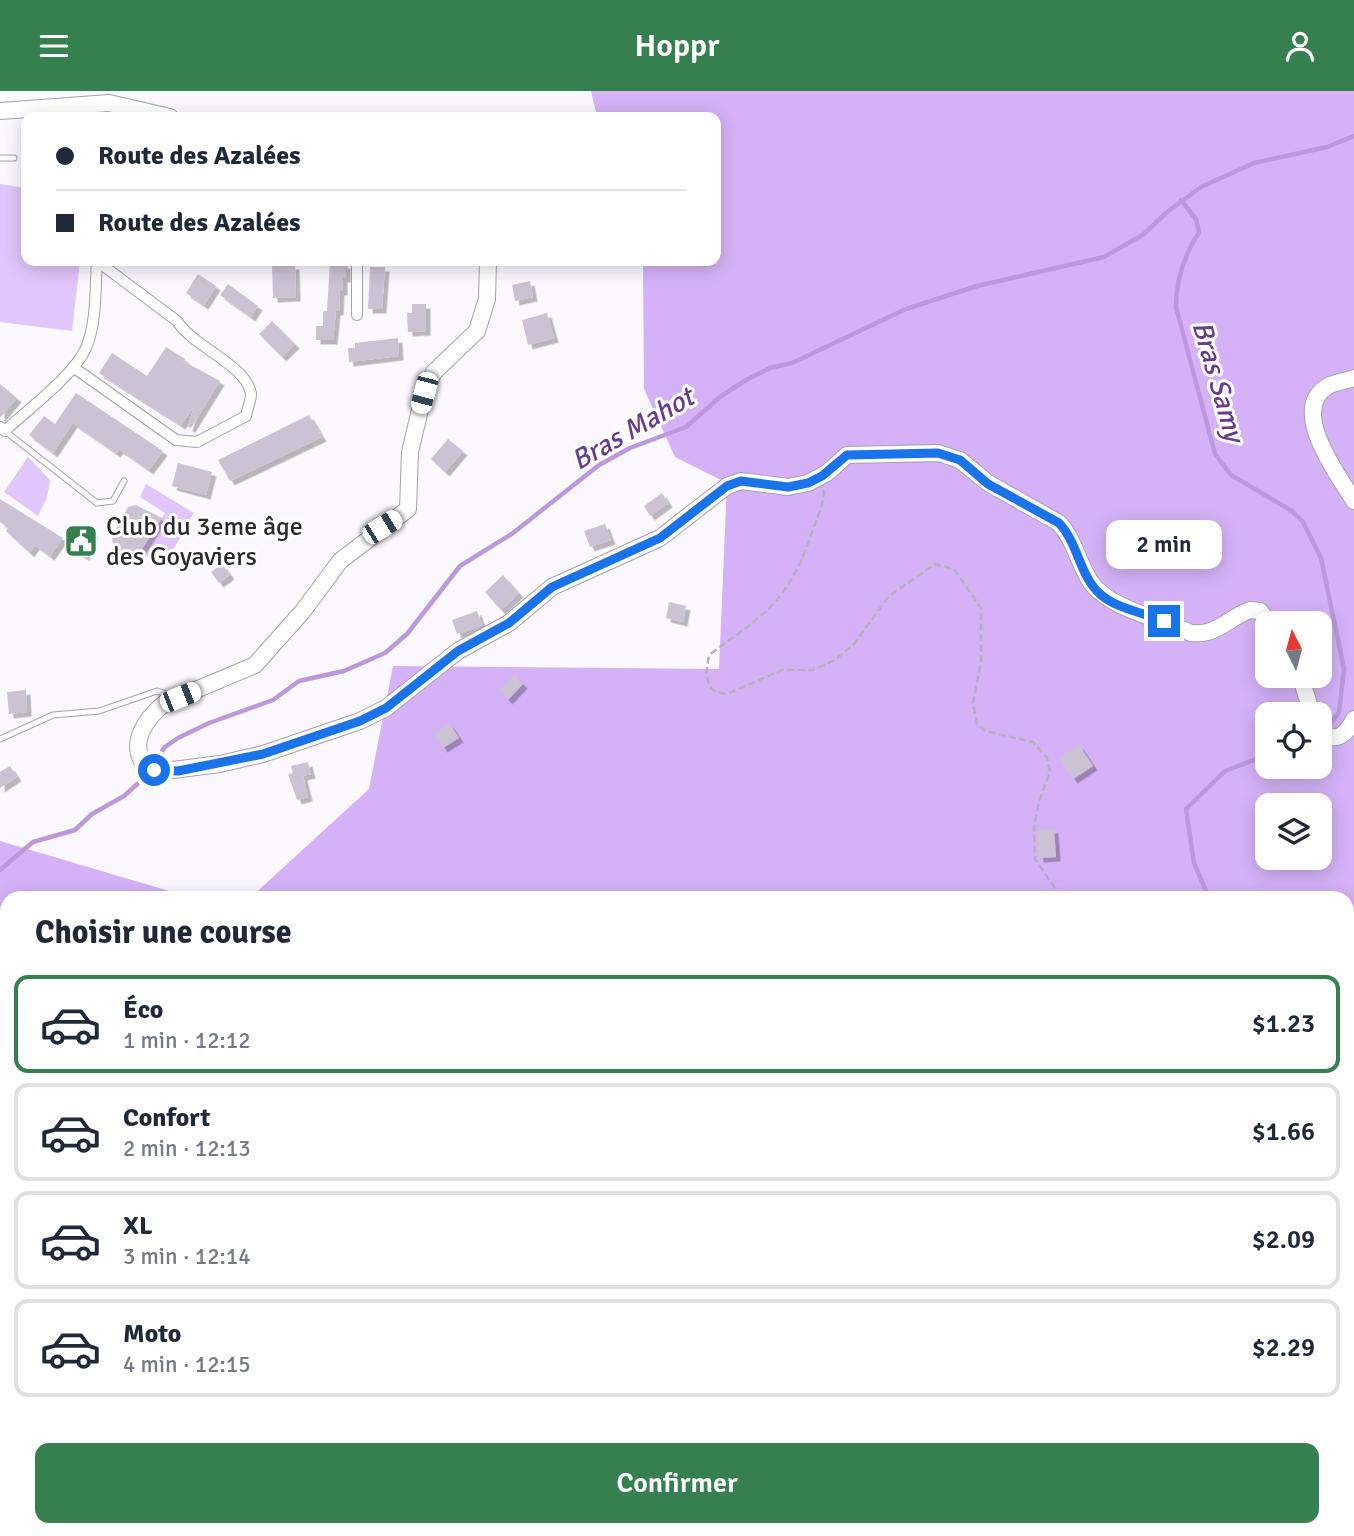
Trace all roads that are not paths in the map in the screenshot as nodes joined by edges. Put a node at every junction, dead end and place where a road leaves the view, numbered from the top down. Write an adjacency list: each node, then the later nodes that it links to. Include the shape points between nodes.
1 (108, 110): 2 (main road); 3 (main road)
2 (0, 111)
3 (126, 112)
4 (0, 158): 5 (lane)
5 (14, 158)
6 (96, 266): 11 (street, via 89,337)
7 (104, 266): 11 (street, via 242,375 251,395 246,416 197,442 176,440)
8 (357, 266): 10 (street)
9 (488, 266): 17 (main road, via 487,299 477,331 434,372 424,393 410,451 408,509 340,561 255,665)
10 (356, 315)
11 (73, 367): 13 (street)
12 (1354, 378): 15 (main road, via 1328,386 1316,397 1311,415)
13 (3, 429): 14 (lane, via 97,503 113,501)
14 (124, 481)
15 (1354, 501)
16 (1260, 611): 17 (main road, via 1250,610 1220,629 1191,633 1108,600 1090,581 1059,523 988,484 951,455 858,453 839,460 808,483 778,488 748,480 727,486 660,538 552,587 509,623 458,651 386,708 360,721 263,754 178,771 154,770 145,766 139,738 153,713)
17 (180, 697): 20 (lane, via 157,691 99,711 53,715)
18 (1351, 725): 19 (main road)
19 (1332, 738)
20 (0, 739)

